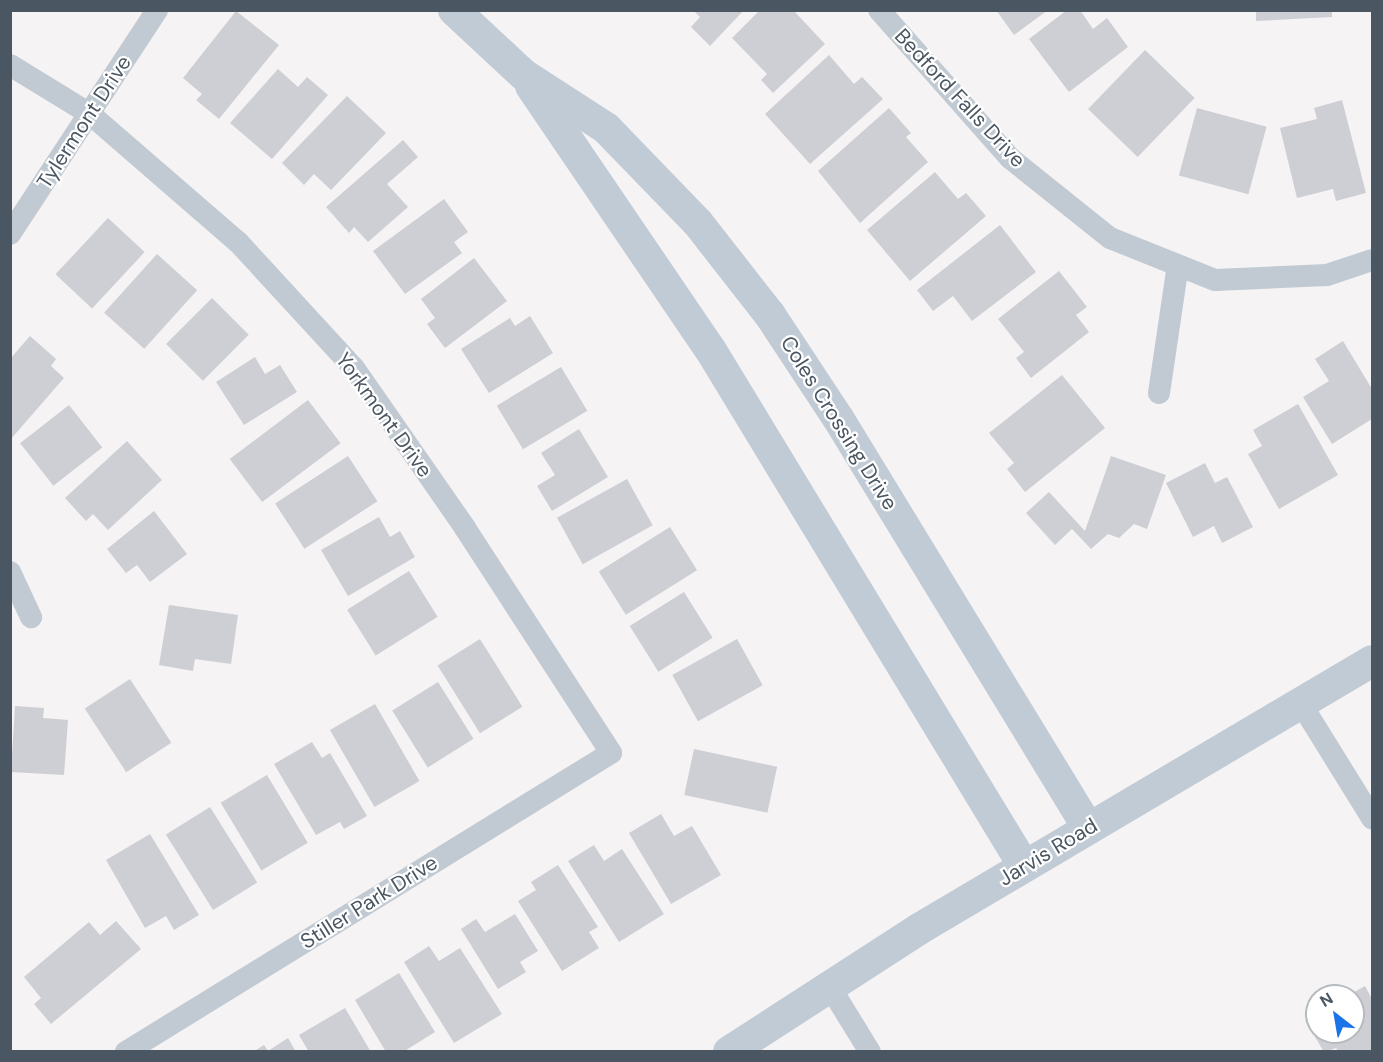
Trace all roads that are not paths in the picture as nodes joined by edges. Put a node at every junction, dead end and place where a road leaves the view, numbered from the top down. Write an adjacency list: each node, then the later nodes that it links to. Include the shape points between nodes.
1 (158, 10): 6 (street, Tylermont Drive)
2 (454, 10): 5 (street, Coles Crossing Drive)
3 (879, 10): 9 (street, Bedford Falls Drive, via 1010,158 1110,238)
4 (10, 65): 6 (street, Yorkmont Drive)
5 (524, 75): 17 (street, Coles Crossing Drive, via 606,128 699,223 770,315); 18 (street, Coles Crossing Drive, via 710,349)
6 (90, 114): 7 (street, Tylermont Drive); 15 (street, Yorkmont Drive, via 238,242 354,368 465,528)
7 (10, 234)
8 (1372, 260): 9 (street, Bedford Falls Drive, via 1327,275 1215,280)
9 (1178, 265): 10 (street)
10 (1159, 393)
11 (10, 572): 12 (street)
12 (32, 617)
13 (1372, 661): 14 (street, Jarvis Road)
14 (1300, 702): 16 (street); 17 (street, Jarvis Road)
15 (611, 753): 20 (street, Stiller Park Drive)
16 (1372, 818)
17 (1088, 827): 18 (street, Jarvis Road)
18 (1024, 866): 19 (street, Jarvis Road)
19 (830, 987): 21 (street, Jarvis Road); 22 (street)
20 (126, 1052)
21 (729, 1052)
22 (870, 1052)

